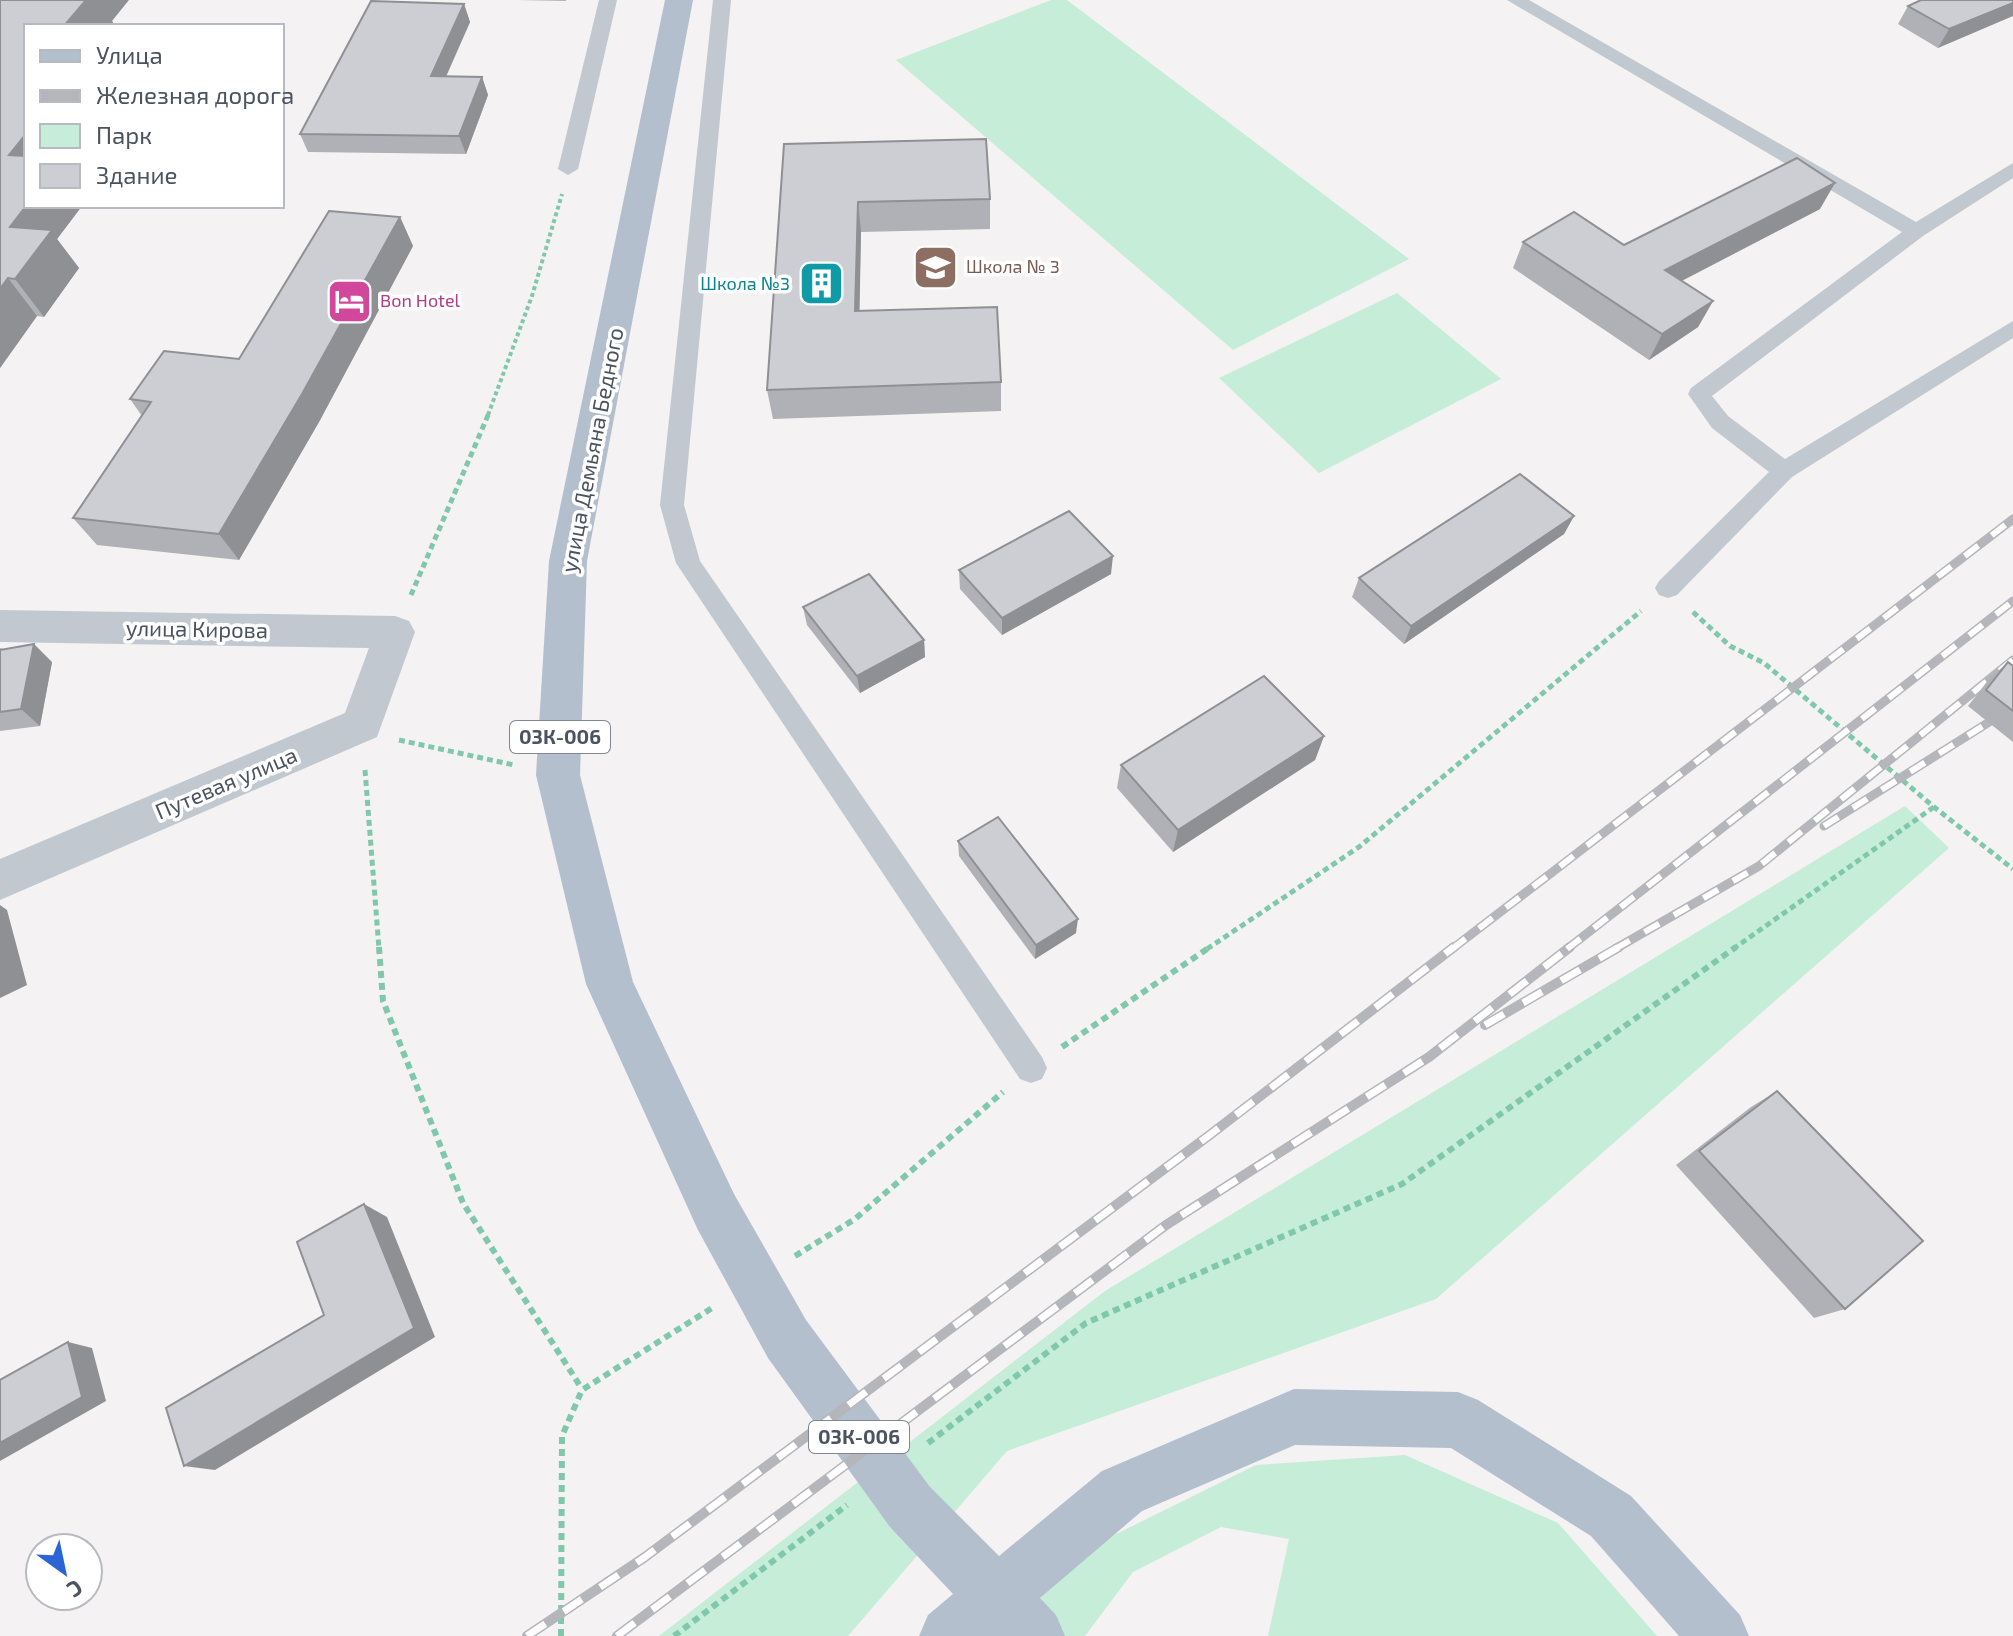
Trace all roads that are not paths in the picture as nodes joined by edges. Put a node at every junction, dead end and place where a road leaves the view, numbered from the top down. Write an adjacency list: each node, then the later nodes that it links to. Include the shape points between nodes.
1 (608, 0): 5 (lane)
2 (679, 0): 16 (main road, улица Демьяна Бедного / 03К-006, via 568,561 558,775 610,984 716,1212 787,1339 910,1507)
3 (722, 0): 14 (lane, via 672,505 688,563)
4 (1516, 0): 7 (lane)
5 (568, 169)
6 (2013, 169): 7 (lane)
7 (1916, 231): 9 (lane, via 1699,394 1720,422)
8 (2013, 328): 9 (lane)
9 (1784, 471): 10 (lane)
10 (1668, 588)
11 (0, 626): 12 (street, улица Кирова, via 395,632)
12 (376, 732): 13 (street, Путевая улица)
13 (0, 880)
14 (1031, 1068)
15 (949, 1636): 17 (main road, via 1122,1491 1294,1417 1458,1420 1611,1516)
16 (1035, 1636)
17 (1719, 1636)

